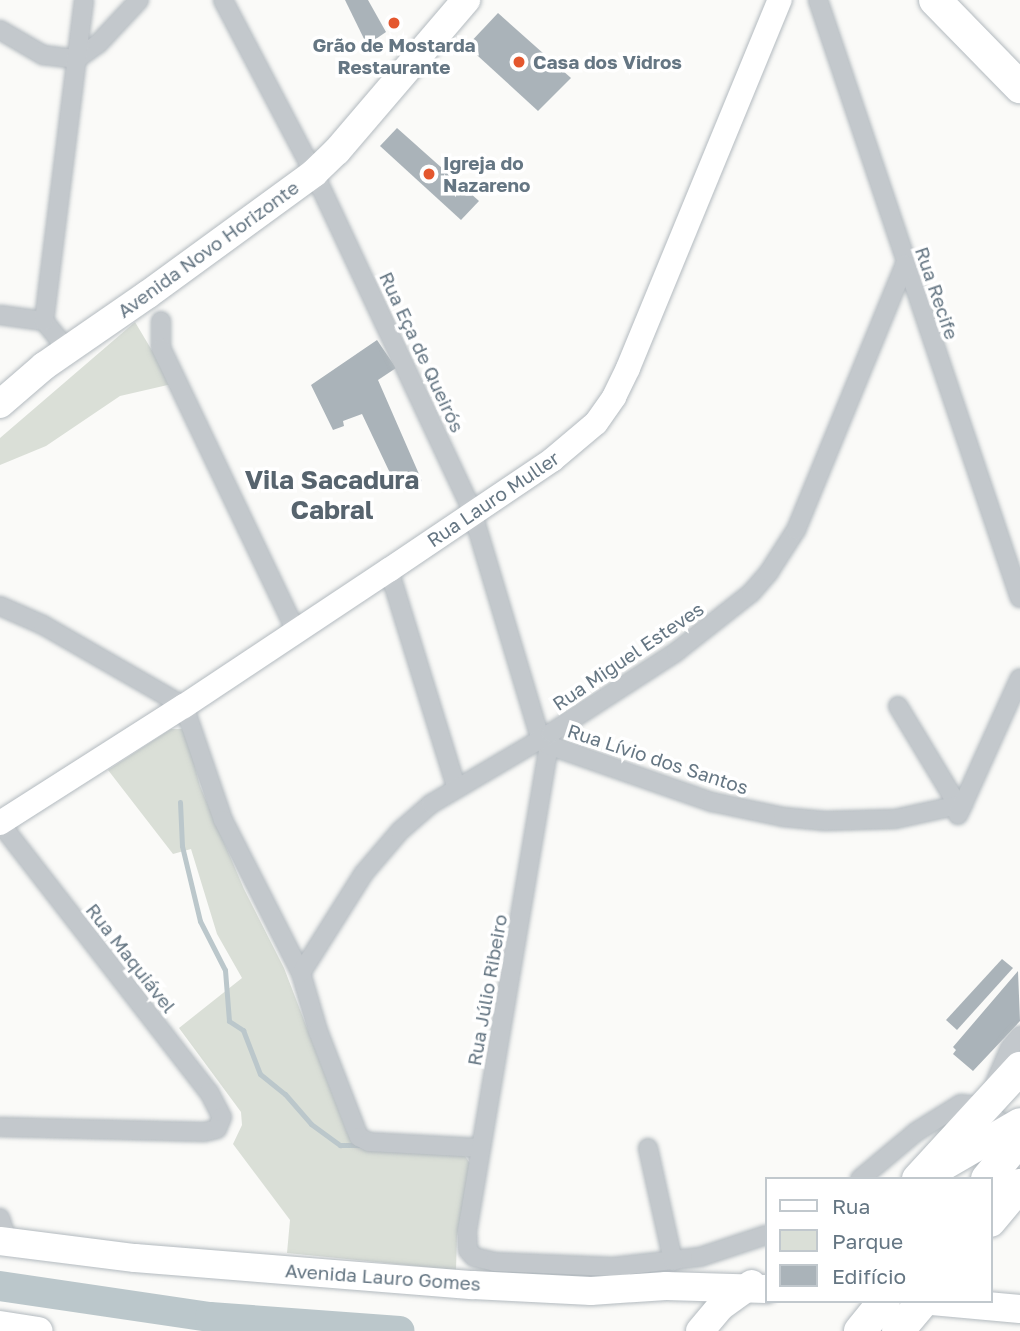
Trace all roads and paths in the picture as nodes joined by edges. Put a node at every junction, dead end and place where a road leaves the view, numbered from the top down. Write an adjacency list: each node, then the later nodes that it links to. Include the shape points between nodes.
1 (84, 0): 9 (street)
2 (139, 0): 9 (street, via 98,44)
3 (223, 0): 11 (street, Rua Eça de Queirós)
4 (466, 0): 11 (main road, Avenida Novo Horizonte)
5 (780, 0): 18 (street, Rua Lauro Muller, via 614,397 576,443)
6 (818, 0): 12 (street, Rua Recife)
7 (935, 0): 10 (highway)
8 (0, 30): 9 (street, via 43,55)
9 (77, 59): 15 (street)
10 (1020, 87)
11 (310, 165): 15 (main road, Avenida Novo Horizonte, via 151,274); 17 (main road, Avenida Novo Horizonte); 18 (street, Rua Eça de Queirós)
12 (905, 264): 20 (street, Rua Recife); 26 (street, Rua Miguel Esteves, via 796,530 769,572 730,611 676,652)
13 (0, 315): 15 (street)
14 (161, 321): 22 (street, via 161,348)
15 (51, 330): 16 (main road, Avenida Novo Horizonte, via 33,353)
16 (0, 381)
17 (0, 404)
18 (472, 511): 19 (street, Rua Lauro Muller); 26 (street, Rua Eça de Queirós)
19 (389, 570): 22 (street, Rua Lauro Muller); 27 (street)
20 (1020, 598)
21 (0, 606): 24 (street, via 43,625)
22 (296, 631): 24 (street, Rua Lauro Muller)
23 (1020, 678): 28 (street)
24 (184, 706): 29 (street, Rua Lauro Muller); 30 (street, via 223,820)
25 (898, 706): 28 (street)
26 (546, 739): 27 (street, Rua Miguel Esteves); 28 (street, Rua Lívio dos Santos, via 712,802 783,817 895,819); 35 (street, Rua Júlio Ribeiro)
27 (456, 787): 30 (street, Rua Miguel Esteves, via 400,831 364,873)
28 (960, 809)
29 (0, 823): 34 (street, Rua Maquiável, via 209,1092 222,1122 214,1131 186,1133)
30 (301, 973): 35 (street, via 318,1031 354,1126 365,1142)
31 (1020, 1036): 33 (street, via 1010,1048)
32 (1020, 1068): 33 (highway)
33 (1008, 1124): 37 (street, via 967,1103 916,1132); 38 (highway); 39 (highway)
34 (0, 1127)
35 (481, 1148): 44 (street, Rua Júlio Ribeiro, via 467,1231 470,1254 495,1262)
36 (649, 1148): 44 (street)
37 (862, 1177)
38 (923, 1177)
39 (987, 1177)
40 (1020, 1185): 41 (highway)
41 (992, 1219)
42 (3, 1234): 44 (main road, Avenida Lauro Gomes, via 135,1258 473,1285 591,1291)
43 (764, 1235): 44 (street)
44 (669, 1273): 45 (main road, Avenida Lauro Gomes); 51 (main road, via 696,1300)
45 (760, 1283): 51 (main road)
46 (882, 1303): 53 (highway)
47 (921, 1303): 54 (highway)
48 (954, 1303): 49 (main road)
49 (1020, 1309)
50 (0, 1325): 52 (main road)
51 (705, 1325)
52 (39, 1331)
53 (860, 1331)
54 (898, 1331)

